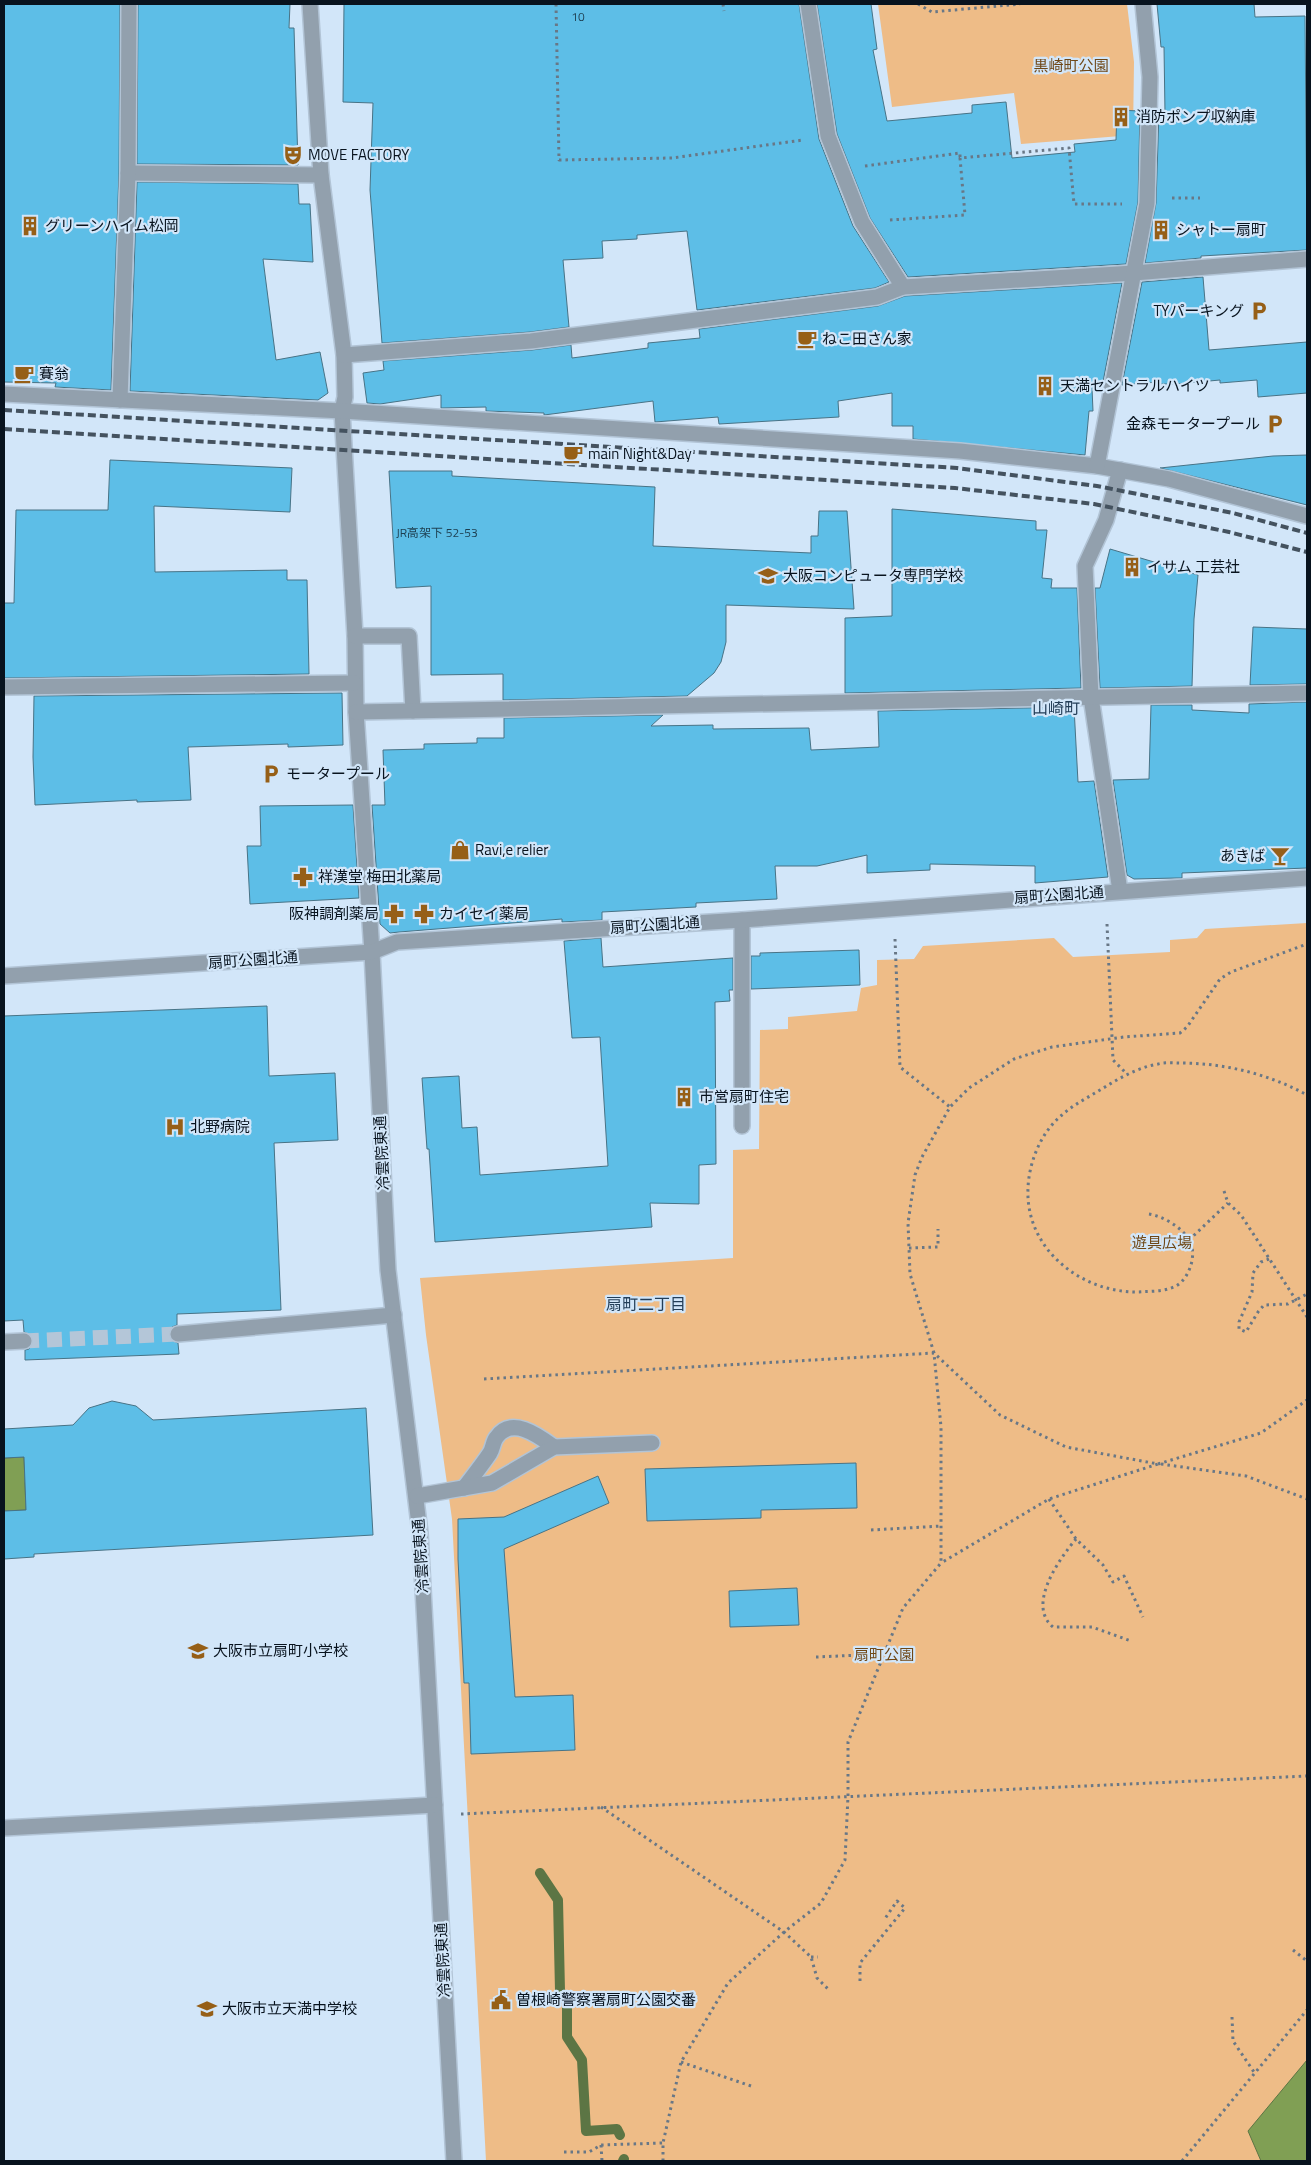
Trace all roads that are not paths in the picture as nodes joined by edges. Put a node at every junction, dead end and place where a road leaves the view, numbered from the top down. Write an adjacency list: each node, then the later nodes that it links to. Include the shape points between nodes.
1 (129, 4): 5 (street)
2 (310, 4): 6 (street, 冷雲院東通)
3 (808, 4): 9 (street, via 828,136 862,222)
4 (1143, 4): 8 (street, via 1150,77 1147,203)
5 (128, 173): 6 (street); 12 (street)
6 (321, 174): 10 (street, 冷雲院東通)
7 (1307, 259): 8 (street)
8 (1134, 273): 9 (street); 14 (street)
9 (902, 287): 10 (street, via 877,297 531,341)
10 (344, 355): 13 (street, 冷雲院東通, via 346,397)
11 (4, 394): 12 (street)
12 (120, 400): 13 (street)
13 (342, 411): 14 (street, via 950,450); 17 (street, 冷雲院東通)
14 (1097, 466): 15 (street)
15 (1120, 470): 16 (street, via 1168,479); 21 (street, via 1106,520 1085,566)
16 (1307, 516)
17 (355, 636): 18 (street, 冷雲院東通); 22 (street, via 409,636)
18 (354, 683): 19 (street); 23 (street, 冷雲院東通)
19 (4, 688)
20 (1307, 693): 21 (street)
21 (1091, 697): 22 (street); 25 (street)
22 (413, 711): 23 (street)
23 (356, 712): 27 (street, 冷雲院東通)
24 (1307, 878): 25 (street, 扇町公園北通)
25 (1120, 891): 26 (street, 扇町公園北通)
26 (742, 920): 27 (street, 扇町公園北通, via 397,942); 29 (street)
27 (372, 952): 28 (street, 扇町公園北通); 30 (street, 冷雲院東通, via 388,1270)
28 (4, 976)
29 (742, 1126)
30 (394, 1315): 31 (street); 37 (street, 冷雲院東通)
31 (178, 1334)
32 (24, 1341): 33 (street)
33 (4, 1342)
34 (652, 1443): 35 (street)
35 (554, 1447): 36 (street, via 492,1483); 36 (street, via 530,1430 504,1430)
36 (464, 1488): 37 (street)
37 (417, 1496): 38 (street, 冷雲院東通)
38 (435, 1805): 39 (street); 40 (street, 冷雲院東通)
39 (4, 1828)
40 (454, 2161)

